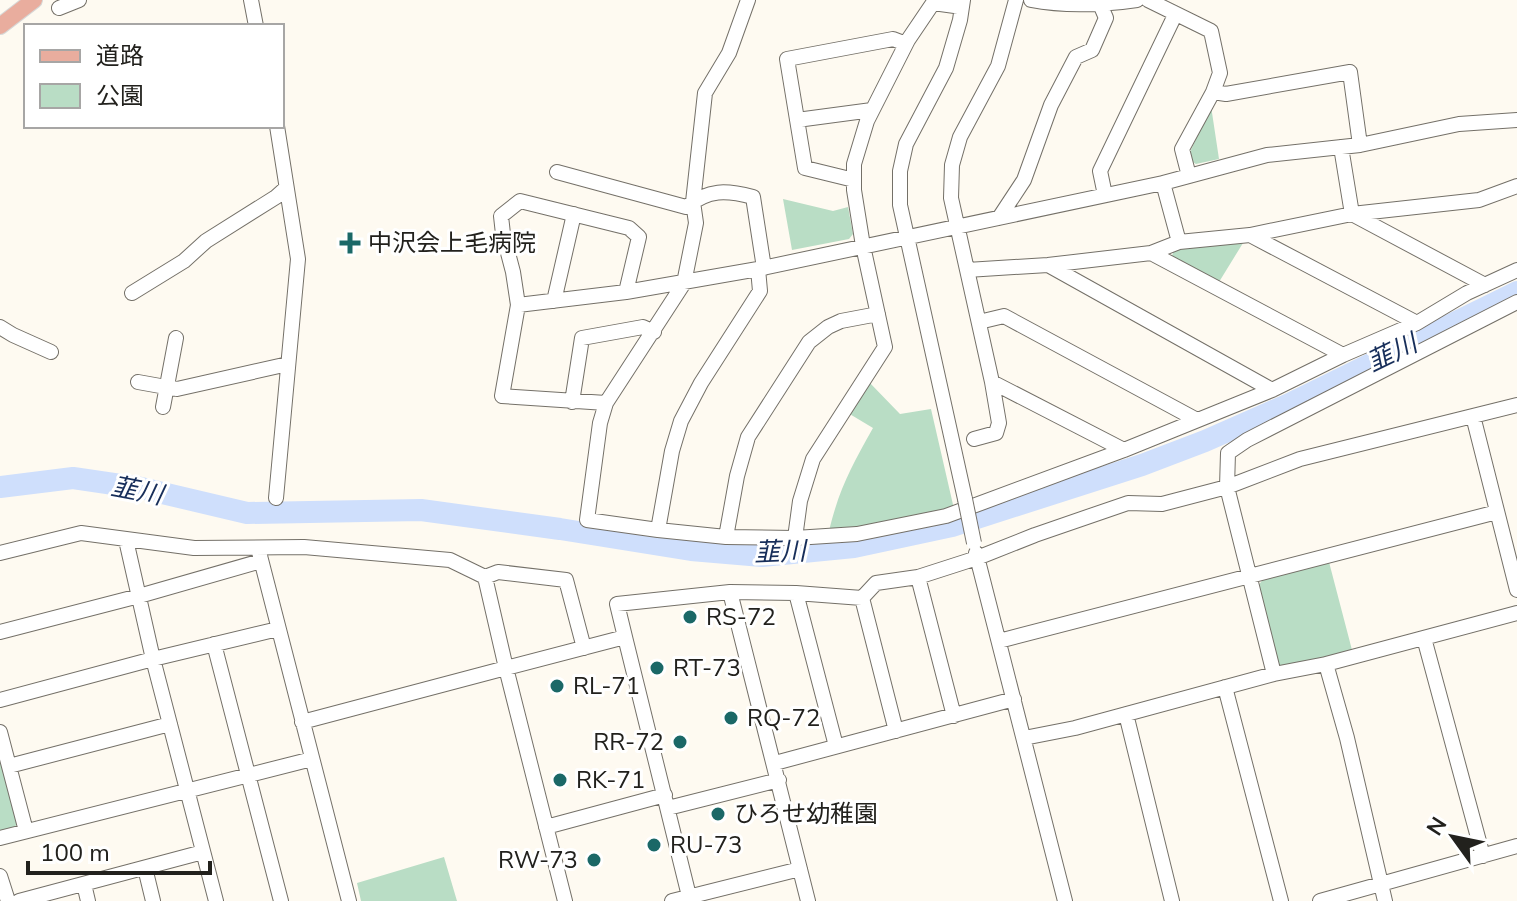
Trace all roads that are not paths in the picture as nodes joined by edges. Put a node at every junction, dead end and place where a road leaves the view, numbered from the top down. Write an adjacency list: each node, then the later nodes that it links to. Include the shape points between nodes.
1 (34, 0): 14 (main road)
2 (79, 0): 11 (street)
3 (251, 0): 13 (street)
4 (748, 0): 30 (street, via 729,53 705,93)
5 (1016, 0): 34 (street, via 998,66 960,137 952,165)
6 (1031, 0): 10 (street)
7 (1137, 0): 10 (street)
8 (1148, 0): 12 (street)
9 (962, 3): 15 (street, via 933,3); 36 (street, via 946,68 906,144 900,205)
10 (1100, 4): 33 (street, via 1106,18 1092,50 1076,57 1051,105 1024,180)
11 (59, 8)
12 (1175, 15): 16 (street, via 1211,31 1220,73); 29 (street, via 1100,171)
13 (256, 24)
14 (0, 26)
15 (906, 44): 17 (street); 18 (street, via 893,39 787,59)
16 (1213, 92): 21 (street, via 1350,72); 24 (street, via 1182,149)
17 (872, 110): 18 (street); 25 (street)
18 (797, 120): 25 (street, via 805,168)
19 (1517, 120): 21 (street, via 1459,124)
20 (277, 128): 28 (street)
21 (1360, 145): 22 (street)
22 (1341, 147): 24 (street, via 1267,155); 32 (street)
23 (557, 172): 30 (street, via 686,207)
24 (1189, 176): 26 (street)
25 (854, 180): 38 (street)
26 (1163, 183): 29 (street); 37 (street)
27 (1517, 186): 32 (street, via 1479,200)
28 (286, 188): 47 (street); 59 (street, via 298,259)
29 (1105, 195): 33 (street)
30 (693, 202): 41 (street, via 731,191 753,197); 44 (street, via 696,223)
31 (574, 214): 46 (street, via 629,228 639,237); 48 (street); 50 (street, via 520,201 501,216)
32 (1352, 214): 35 (street); 45 (street)
33 (999, 218): 34 (street)
34 (957, 227): 36 (street); 42 (street)
35 (1250, 235): 37 (street); 53 (street)
36 (908, 238): 38 (street); 79 (street, bridge)
37 (1179, 242): 39 (street)
38 (863, 246): 41 (street); 51 (street)
39 (1151, 253): 40 (street); 58 (street)
40 (1048, 265): 42 (street); 63 (street)
41 (761, 268): 44 (street); 75 (street, via 760,291 681,421)
42 (967, 270): 52 (street)
43 (1517, 270): 45 (street)
44 (684, 283): 46 (street); 55 (street)
45 (1485, 285): 53 (street)
46 (626, 292): 48 (street)
47 (132, 293)
48 (554, 301): 50 (street)
49 (1517, 302): 72 (street, via 1247,440 1228,453)
50 (518, 305): 64 (street, via 502,396)
51 (878, 314): 76 (street, via 841,321 809,342 748,437); 77 (street, via 885,347 813,459)
52 (979, 322): 61 (street); 69 (street, via 1004,316)
53 (1417, 323): 58 (street)
54 (0, 327): 57 (street)
55 (654, 332): 64 (street, via 643,327 582,338); 65 (street)
56 (176, 338): 62 (street)
57 (51, 352)
58 (1343, 355): 63 (street)
59 (288, 364): 62 (street); 73 (street)
60 (138, 382): 62 (street)
61 (992, 382): 70 (street, via 996,433); 71 (street)
62 (167, 387): 67 (street)
63 (1272, 390): 69 (street)
64 (572, 402): 65 (street)
65 (606, 403): 75 (street, via 587,520)
66 (1517, 405): 68 (street)
67 (163, 407)
68 (1473, 416): 72 (street, via 1300,459); 74 (street)
69 (1197, 420): 71 (street)
70 (974, 439)
71 (1124, 450): 77 (street, via 946,516 857,534)
72 (1227, 487): 79 (street, via 1162,504 1128,503); 82 (street)
73 (276, 498)
74 (1497, 512): 82 (street); 85 (street)
75 (658, 530): 76 (street)
76 (726, 537): 77 (street)
77 (795, 538)
78 (126, 540): 80 (street, via 81,533); 81 (street); 88 (street)
79 (976, 551): 84 (street); 95 (street)
80 (0, 553)
81 (259, 555): 83 (street, via 304,547 450,560); 88 (street); 91 (street)
82 (1251, 576): 95 (street); 101 (street)
83 (485, 577): 97 (street, via 498,572 566,580); 100 (street)
84 (918, 577): 89 (street, via 876,583); 106 (street)
85 (1517, 590)
86 (730, 592): 87 (street); 93 (street, via 617,604); 114 (street)
87 (796, 593): 89 (street); 112 (street)
88 (139, 596): 92 (street); 98 (street)
89 (862, 598): 109 (street)
90 (1517, 613): 94 (street)
91 (278, 629): 96 (street); 107 (street)
92 (0, 632)
93 (625, 637): 97 (street); 119 (street)
94 (1424, 638): 99 (street); 125 (street)
95 (999, 641): 103 (street)
96 (214, 644): 98 (street); 116 (street)
97 (584, 648): 100 (street)
98 (153, 659): 104 (street); 108 (street)
99 (1326, 664): 101 (street); 130 (street)
100 (506, 668): 107 (street); 120 (street)
101 (1274, 674): 102 (street)
102 (1225, 687): 105 (street); 144 (street)
103 (1014, 699): 106 (street); 111 (street)
104 (0, 700)
105 (1126, 714): 111 (street); 143 (street)
106 (954, 716): 109 (street)
107 (302, 722): 113 (street)
108 (170, 724): 115 (street); 118 (street)
109 (896, 731): 112 (street)
110 (0, 732): 115 (street)
111 (1024, 738): 142 (street)
112 (836, 746): 114 (street)
113 (312, 759): 116 (street); 138 (street)
114 (775, 763): 117 (street)
115 (9, 766): 121 (street)
116 (248, 775): 118 (street); 137 (street)
117 (779, 780): 119 (street); 127 (street)
118 (187, 790): 121 (street); 124 (street)
119 (667, 802): 120 (street); 131 (street)
120 (546, 827): 139 (street)
121 (26, 831): 122 (street)
122 (0, 838)
123 (1517, 846): 125 (street)
124 (203, 852): 126 (street); 136 (street)
125 (1483, 856): 130 (street)
126 (145, 868): 129 (street); 135 (street)
127 (800, 869): 131 (street); 141 (street)
128 (0, 876): 132 (street)
129 (84, 884): 133 (street); 134 (street)
130 (1381, 885): 145 (street); 146 (street)
131 (689, 896): 140 (street)
132 (8, 901)
133 (19, 901)
134 (88, 901)
135 (153, 901)
136 (216, 901)
137 (281, 901)
138 (349, 901)
139 (565, 901)
140 (672, 901)
141 (808, 901)
142 (1065, 901)
143 (1172, 901)
144 (1281, 901)
145 (1320, 901)
146 (1385, 901)

